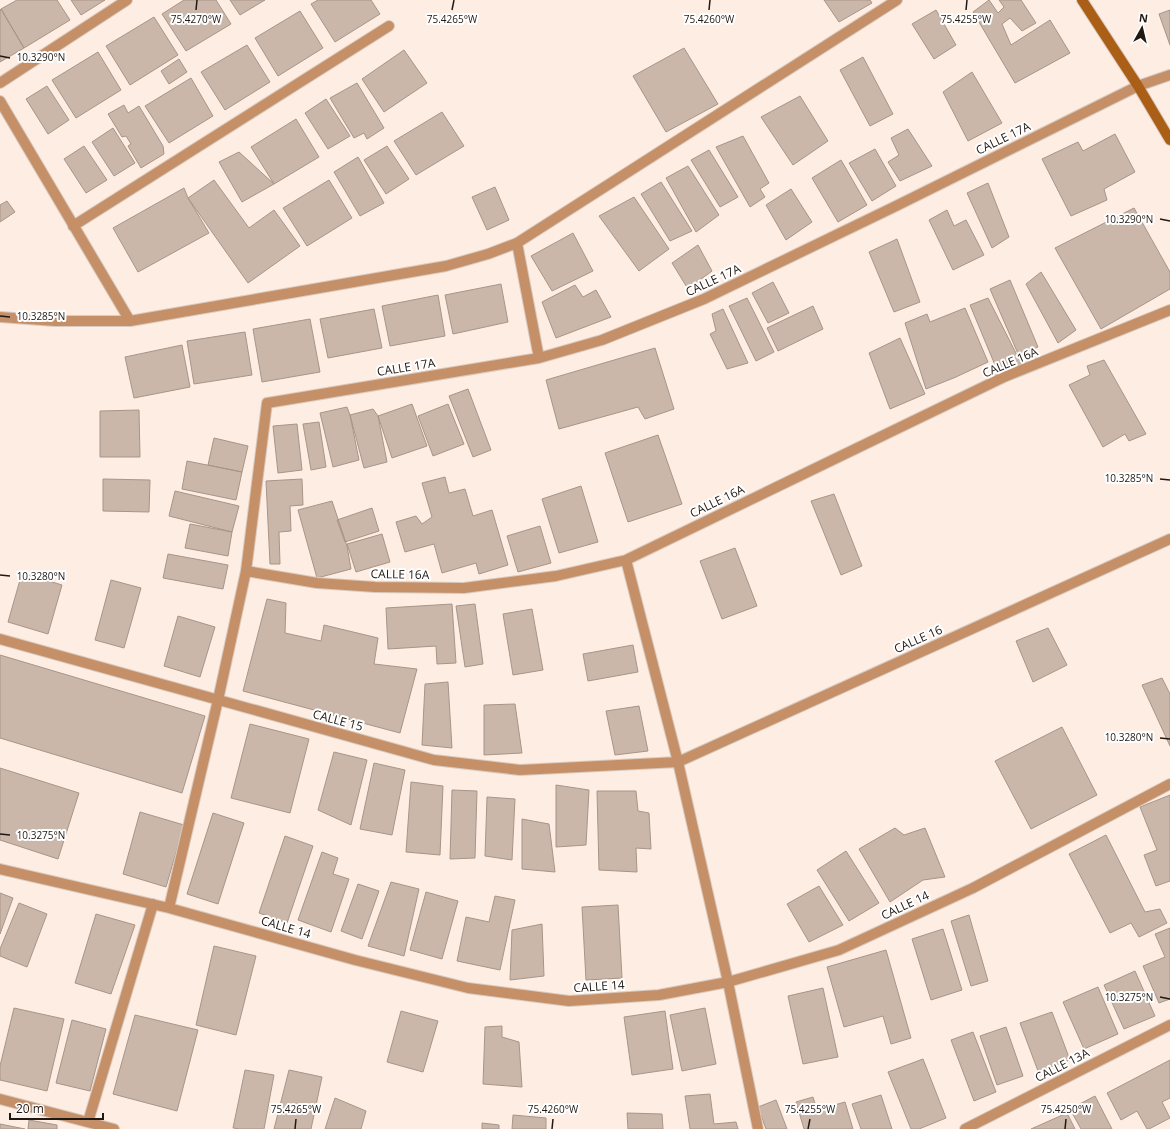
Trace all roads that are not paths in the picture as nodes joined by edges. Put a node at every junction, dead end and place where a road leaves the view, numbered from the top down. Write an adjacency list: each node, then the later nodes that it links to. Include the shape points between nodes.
1 (127, 0): 6 (street)
2 (897, 0): 11 (street)
3 (1082, 0): 7 (street)
4 (389, 26): 10 (street)
5 (1170, 75): 7 (street, CALLE 17A)
6 (0, 83)
7 (1138, 86): 9 (street); 15 (street, CALLE 17A, via 704,299 602,340)
8 (0, 101): 10 (street)
9 (1170, 140)
10 (73, 226): 14 (street)
11 (516, 243): 14 (street, via 446,266); 15 (street)
12 (1170, 310): 17 (street, CALLE 16A, via 1004,377)
13 (0, 317): 14 (street, via 55,321)
14 (130, 321)
15 (539, 358): 18 (street, CALLE 17A, via 266,403)
16 (1170, 539): 21 (street, CALLE 16)
17 (626, 560): 18 (street, CALLE 16A, via 556,576 464,588 375,587 325,583); 21 (street)
18 (246, 570): 20 (street)
19 (0, 639): 20 (street, CALLE 15)
20 (218, 700): 21 (street, CALLE 15, via 434,760 520,770); 25 (street)
21 (678, 762): 26 (street)
22 (1170, 784): 26 (street, CALLE 14, via 973,888 839,950)
23 (0, 869): 24 (street, CALLE 14)
24 (153, 904): 25 (street, CALLE 14); 29 (street)
25 (169, 908): 26 (street, CALLE 14, via 355,960 468,988 569,1001 659,995)
26 (728, 982): 31 (street)
27 (1170, 1025): 32 (street, CALLE 13A)
28 (0, 1099): 29 (street)
29 (88, 1122): 30 (street)
30 (114, 1129)
31 (758, 1129)
32 (965, 1129)

